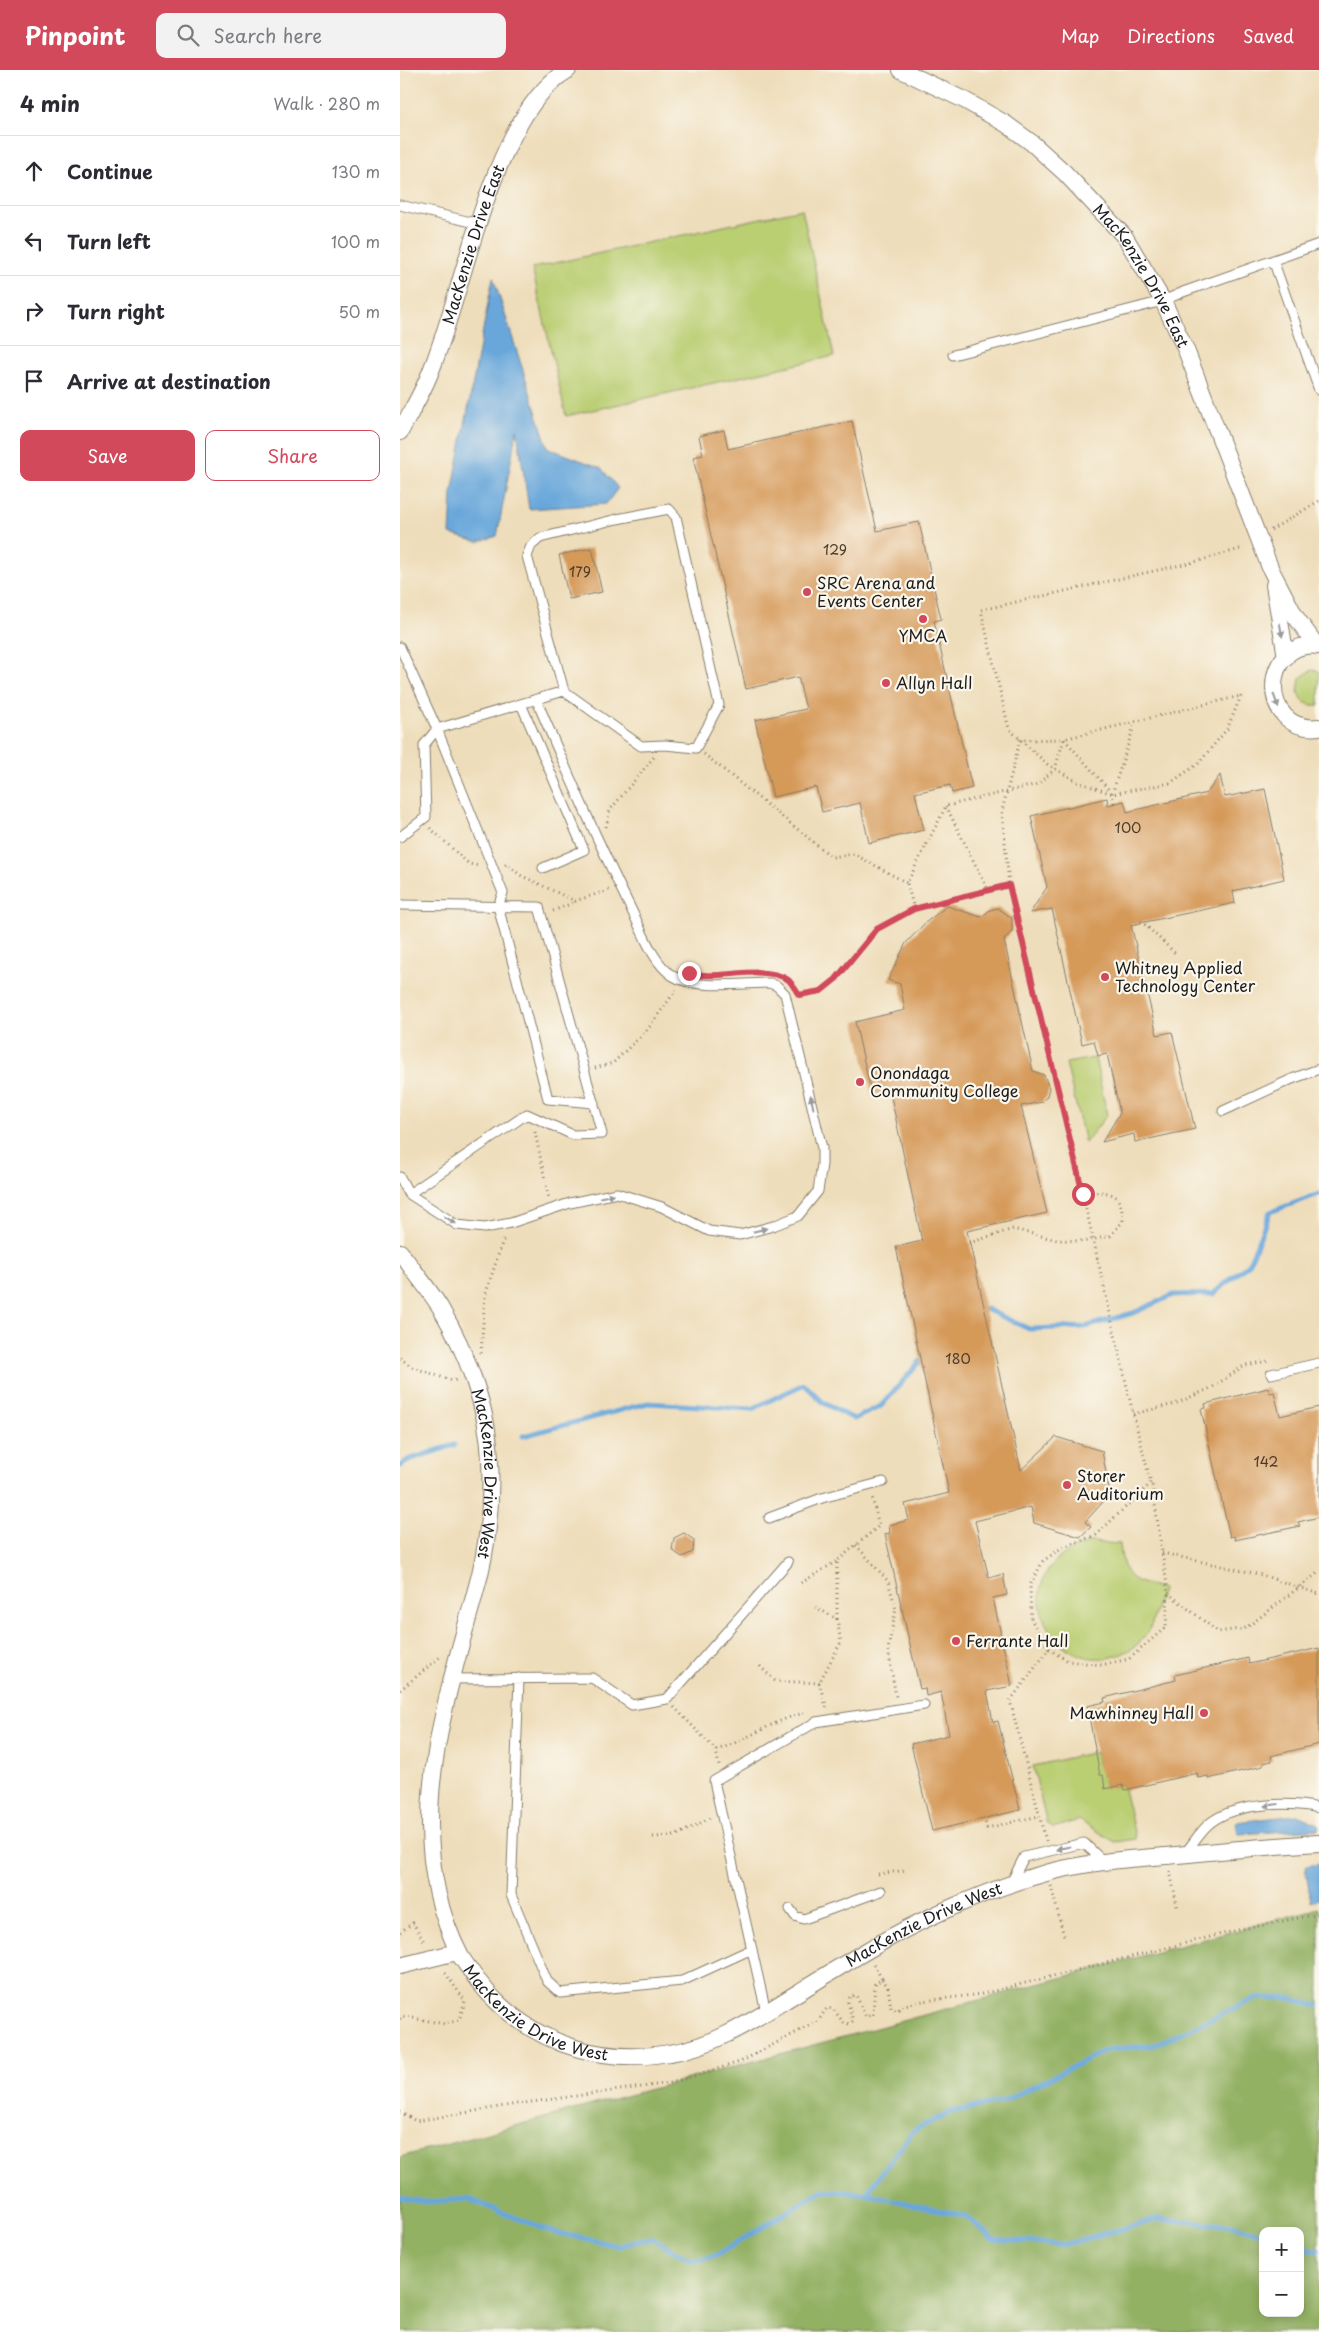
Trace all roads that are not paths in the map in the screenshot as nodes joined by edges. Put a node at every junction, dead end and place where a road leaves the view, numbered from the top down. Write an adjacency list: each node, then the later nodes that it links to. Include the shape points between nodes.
1 (568, 70): 4 (street, MacKenzie Drive East, via 547,87 528,111 500,161)
2 (901, 70): 7 (street, MacKenzie Drive East, via 974,106 1032,143 1065,172 1125,237)
3 (400, 205): 4 (lane)
4 (479, 224): 10 (street, MacKenzie Drive East, via 428,378)
5 (1319, 244): 6 (lane)
6 (1273, 260): 7 (lane); 9 (lane)
7 (1164, 301): 8 (lane); 11 (street, MacKenzie Drive East)
8 (954, 355)
9 (1319, 390)
10 (400, 432)
11 (1271, 570): 12 (street, MacKenzie Drive East, via 1295,616); 14 (street, MacKenzie Drive East, one-way to 14)
12 (1317, 646): 14 (street, via 1300,648)
13 (400, 647): 18 (lane)
14 (1286, 657): 19 (street, one-way to 19, via 1274,677 1275,701 1289,720)
15 (564, 691): 15 (lane, via 527,556 530,546 540,538 617,518 669,509 676,517 719,705 696,748 641,746); 16 (lane)
16 (536, 699): 17 (lane); 28 (lane, one-way to 16, via 457,1225 485,1228 617,1193 662,1207 709,1231 740,1235 798,1216 818,1192 822,1148 785,994 770,983 696,985 683,981 673,976 653,953)
17 (521, 704): 18 (lane); 21 (lane, via 584,850)
18 (437, 728): 20 (lane, via 424,745 426,817); 23 (lane, via 503,893)
19 (1317, 732)
20 (400, 837)
21 (543, 868)
22 (400, 905): 23 (lane)
23 (498, 906): 25 (lane, via 539,907); 25 (lane, via 548,1099)
24 (1319, 1070): 26 (lane)
25 (594, 1103): 28 (lane, via 602,1134 573,1135 527,1114)
26 (1223, 1111)
27 (400, 1177): 28 (lane)
28 (409, 1194)
29 (400, 1252): 36 (street, MacKenzie Drive West, via 437,1302 453,1330 471,1374 489,1443 490,1517 476,1589)
30 (1319, 1363): 31 (lane)
31 (1270, 1374)
32 (883, 1482): 33 (lane, via 822,1498)
33 (769, 1518)
34 (788, 1562): 35 (lane, via 667,1699 632,1705 592,1678)
35 (519, 1678): 36 (lane); 45 (lane, via 510,1895 547,1981 560,1993 682,1981)
36 (448, 1679): 46 (street, MacKenzie Drive West, via 421,1784 418,1824 422,1864 431,1902)
37 (924, 1705): 45 (lane, via 816,1722 714,1780)
38 (1319, 1808): 40 (lane, one-way to 40, via 1276,1803 1237,1811 1210,1823)
39 (1319, 1843): 40 (street, MacKenzie Drive West)
40 (1177, 1854): 41 (street, MacKenzie Drive West)
41 (1104, 1862): 42 (street, MacKenzie Drive West, via 1051,1872); 42 (lane, one-way to 42, via 1084,1844 1024,1857)
42 (1010, 1885): 48 (street, MacKenzie Drive West, via 938,1913 862,1952)
43 (881, 1891): 44 (lane, via 804,1919 794,1916)
44 (790, 1909)
45 (752, 1949): 48 (lane)
46 (457, 1952): 47 (street); 48 (street, MacKenzie Drive West, via 484,1990 509,2013 534,2030 574,2048 600,2055 640,2057 675,2053 717,2039)
47 (400, 1966)
48 (766, 2012)

